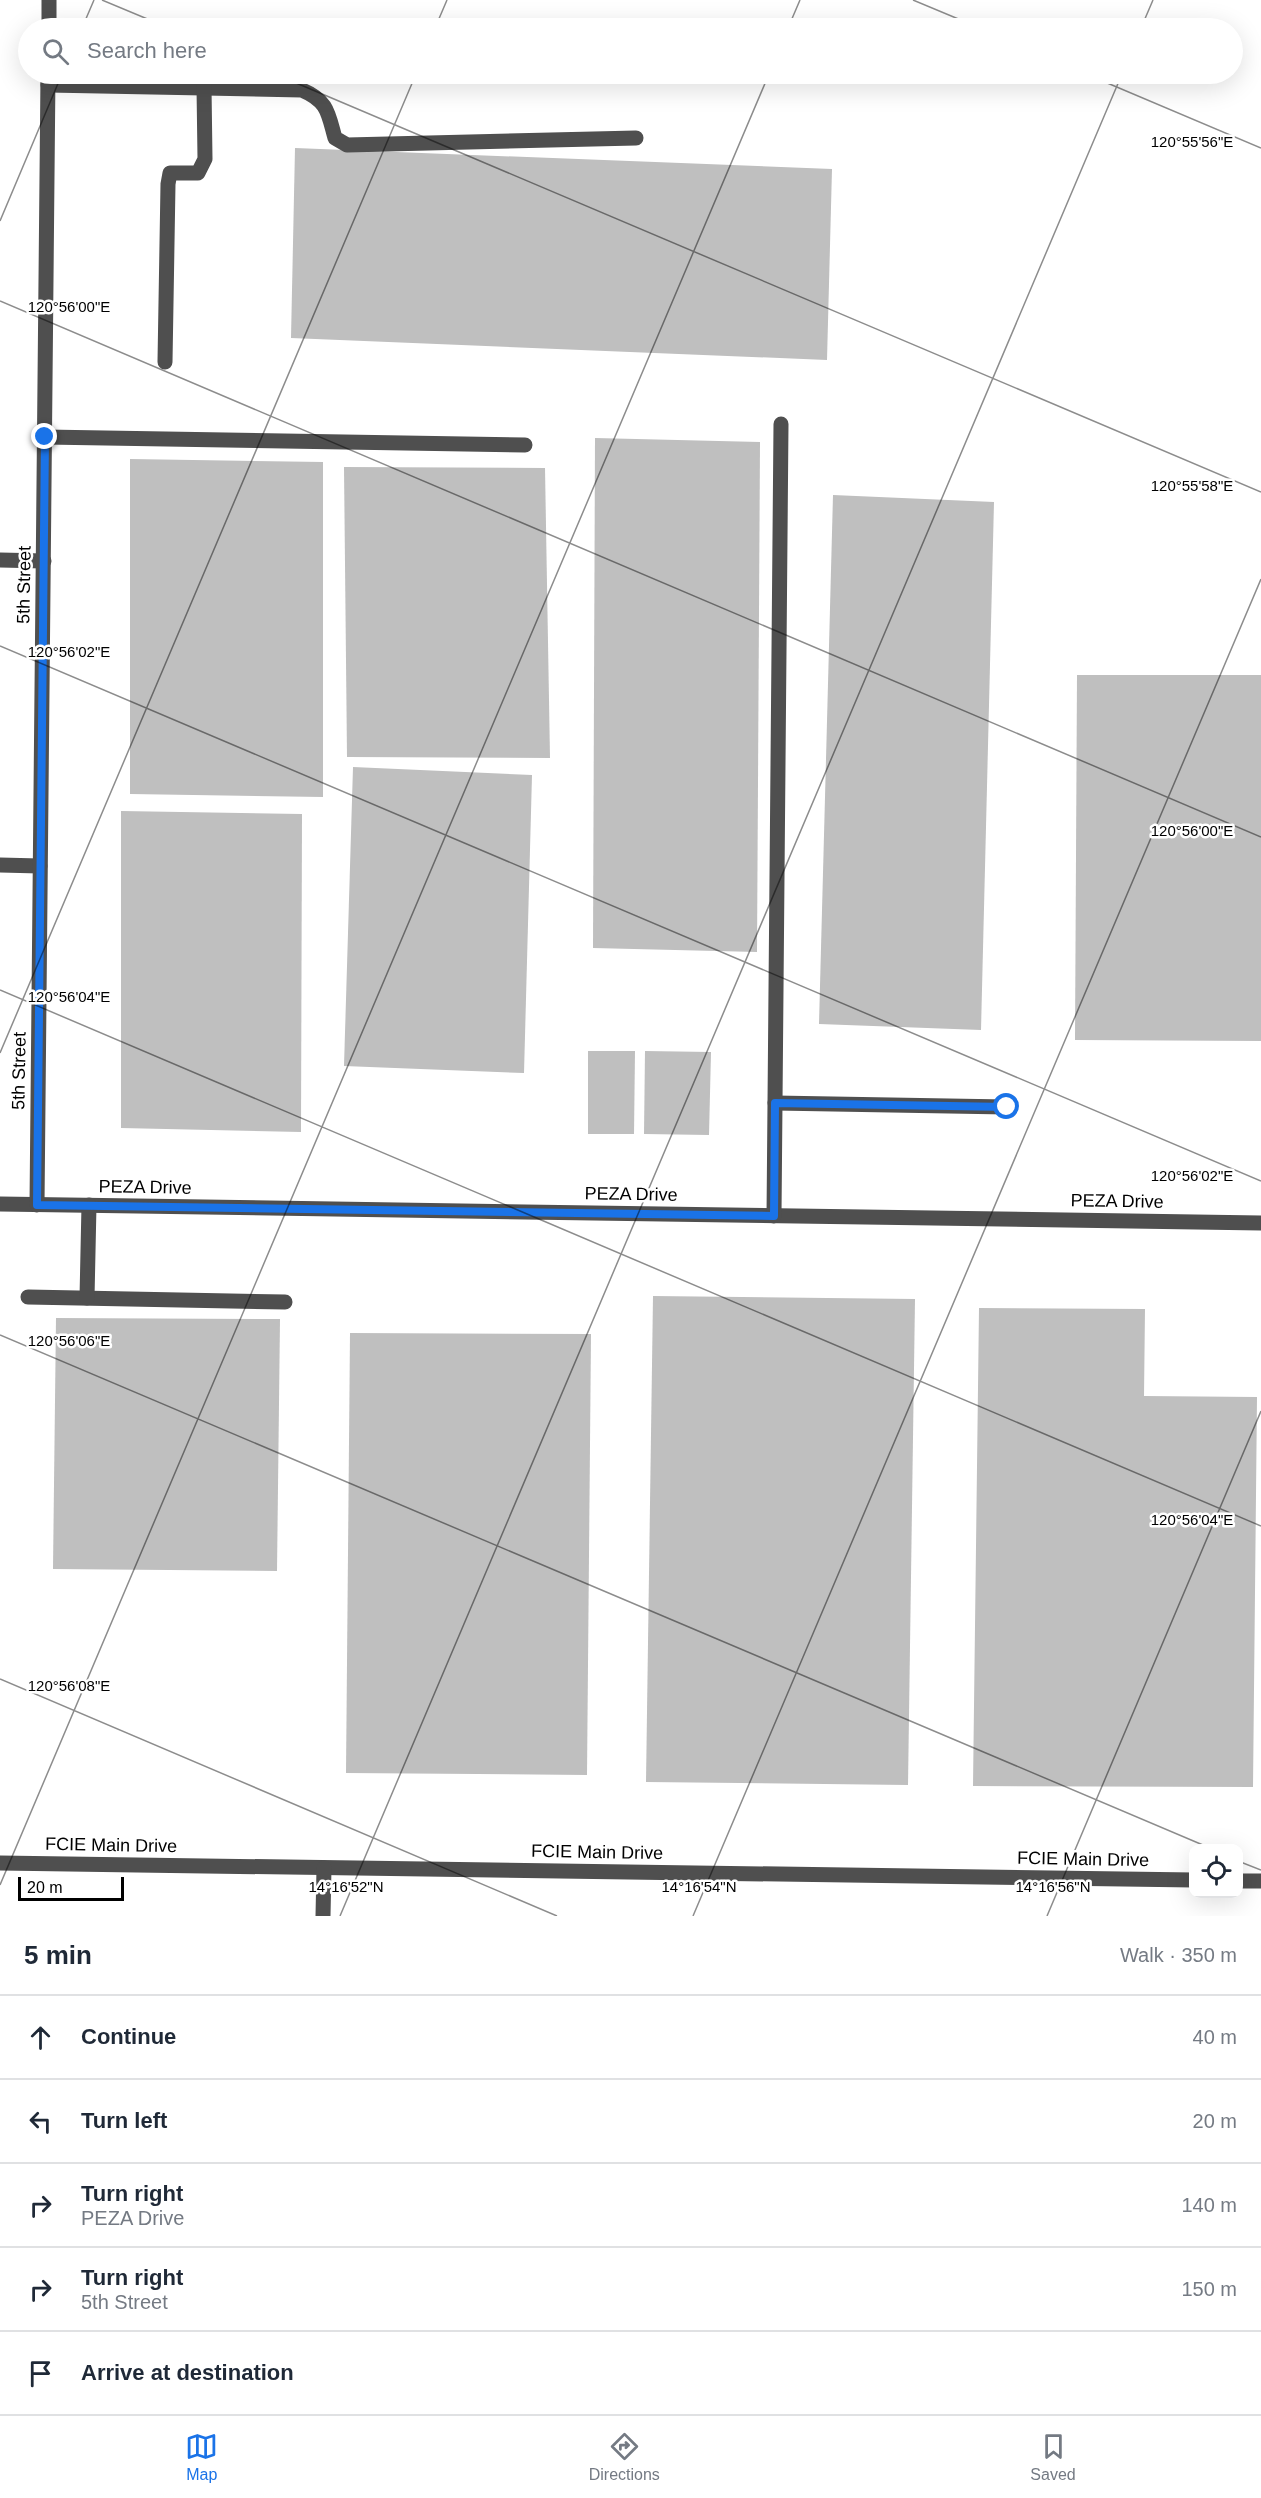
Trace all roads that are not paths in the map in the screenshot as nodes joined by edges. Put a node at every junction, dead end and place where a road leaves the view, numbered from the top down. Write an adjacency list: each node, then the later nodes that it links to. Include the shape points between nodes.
1 (49, 0): 2 (street)
2 (49, 18)
3 (48, 84): 9 (street, 5th Street)
4 (146, 84): 5 (street)
5 (204, 87): 6 (street, via 302,90 318,97 335,138 347,145); 7 (street, via 205,159 198,173 170,173 168,184)
6 (636, 138)
7 (165, 362)
8 (781, 424): 15 (street)
9 (45, 437): 10 (street); 12 (street, 5th Street)
10 (525, 445)
11 (0, 560): 12 (street)
12 (44, 561): 14 (street, 5th Street)
13 (0, 865): 14 (street)
14 (40, 866): 18 (street, 5th Street)
15 (775, 1103): 16 (street); 20 (street)
16 (1007, 1107)
17 (0, 1204): 18 (street, PEZA Drive)
18 (37, 1205): 19 (street, PEZA Drive)
19 (89, 1205): 20 (street, PEZA Drive); 23 (street)
20 (774, 1216): 21 (street, PEZA Drive)
21 (1261, 1223)
22 (28, 1297): 23 (street)
23 (87, 1298): 24 (street)
24 (285, 1302)
25 (0, 1863): 26 (street, FCIE Main Drive)
26 (324, 1868): 27 (street, FCIE Main Drive); 30 (street)
27 (1189, 1880)
28 (1243, 1881): 29 (street)
29 (1261, 1881)
30 (323, 1916)

